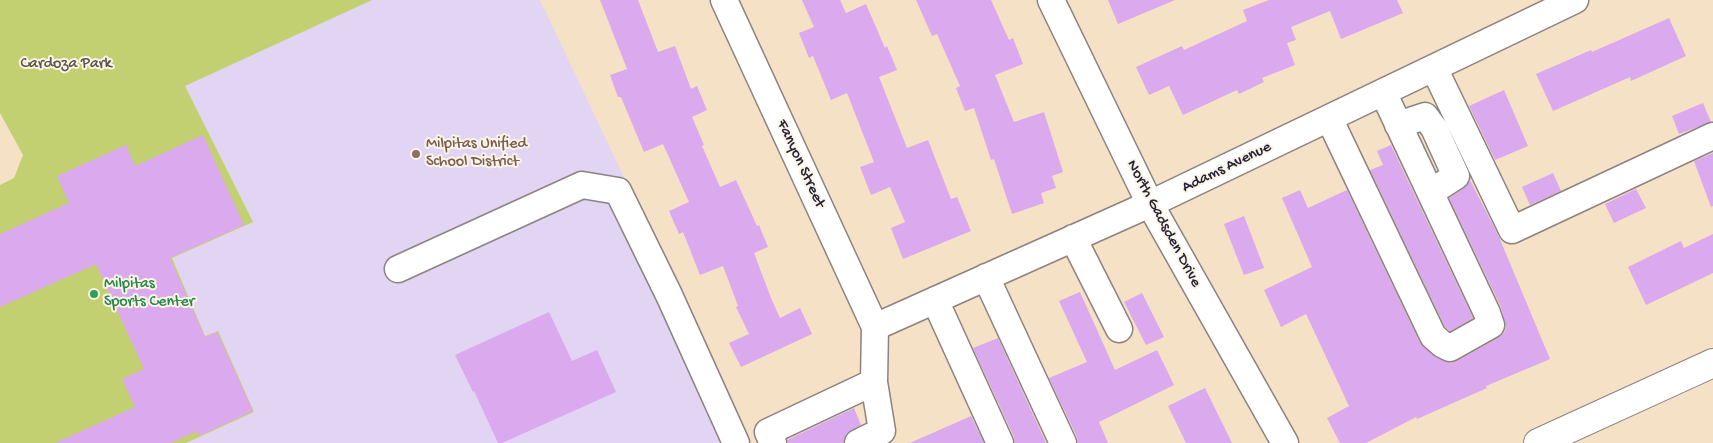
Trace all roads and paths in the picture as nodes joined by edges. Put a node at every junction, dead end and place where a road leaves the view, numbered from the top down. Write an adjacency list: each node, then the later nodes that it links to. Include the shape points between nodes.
1 (724, 0): 13 (street, Fanyon Street)
2 (1051, 0): 8 (street, North Gadsden Drive)
3 (1575, 0): 4 (street, Adams Avenue)
4 (1434, 68): 5 (street, Adams Avenue); 7 (street, via 1512,230)
5 (1383, 92): 6 (street, Adams Avenue); 6 (street, via 1491,325 1450,348 1433,336)
6 (1329, 118): 8 (street, Adams Avenue)
7 (1713, 136)
8 (1150, 204): 9 (street, Adams Avenue); 22 (street, North Gadsden Drive)
9 (1074, 238): 11 (street, Adams Avenue); 14 (street)
10 (398, 269): 17 (street, via 582,185 618,191 670,295)
11 (986, 277): 12 (street, Adams Avenue); 21 (street)
12 (935, 300): 13 (street, Adams Avenue); 20 (street)
13 (875, 327): 16 (street)
14 (1119, 329)
15 (1713, 363): 23 (main road)
16 (874, 382): 18 (street, via 768,432); 19 (street, via 882,431)
17 (736, 443)
18 (773, 443)
19 (858, 443)
20 (1000, 443)
21 (1063, 443)
22 (1285, 443)
23 (1538, 443)

